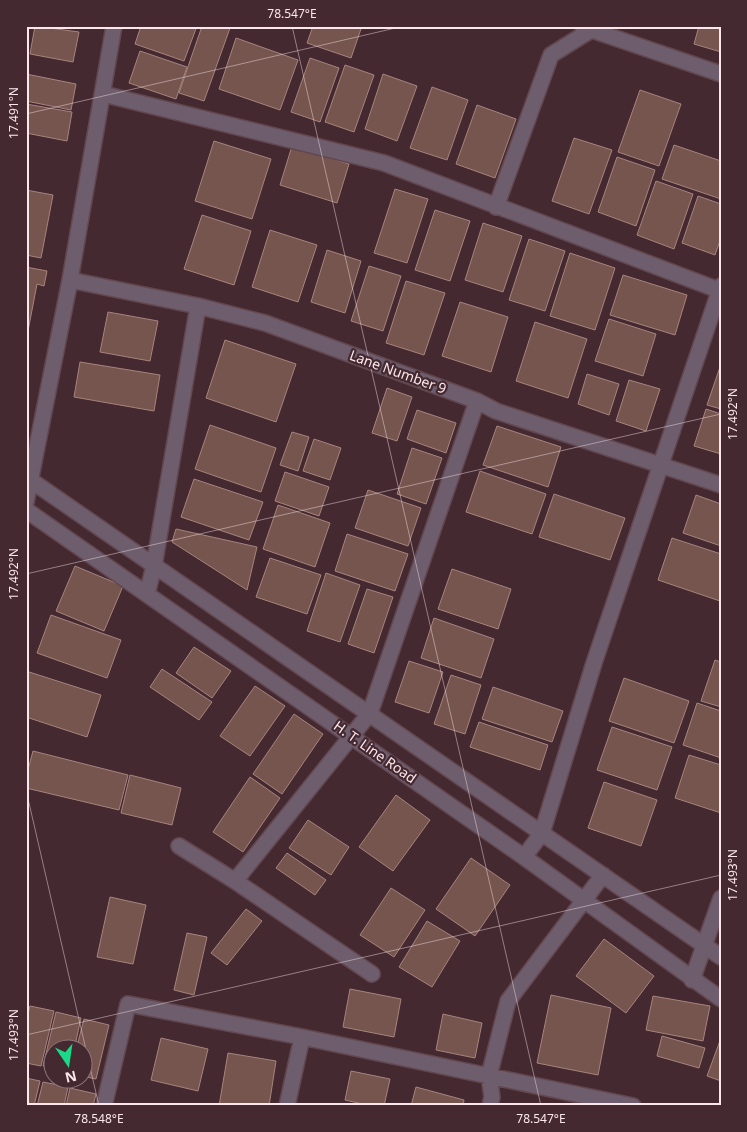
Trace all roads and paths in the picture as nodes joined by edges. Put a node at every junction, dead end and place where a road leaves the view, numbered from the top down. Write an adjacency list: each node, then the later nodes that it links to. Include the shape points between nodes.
1 (114, 26): 4 (street)
2 (589, 27): 3 (street); 5 (street, via 551,55)
3 (721, 74)
4 (103, 94): 5 (street, via 384,163); 6 (street)
5 (496, 207): 7 (street)
6 (70, 280): 8 (street, Lane Number 9); 11 (street)
7 (720, 289): 10 (street)
8 (198, 306): 9 (street, Lane Number 9, via 265,323); 15 (street)
9 (477, 401): 10 (street, Lane Number 9, via 496,411); 17 (street)
10 (659, 465): 12 (street, Lane Number 9); 19 (street)
11 (28, 478): 13 (street); 15 (street, H. T. Line Road)
12 (721, 485)
13 (26, 502)
14 (26, 510): 16 (street, H. T. Line Road)
15 (154, 566): 16 (street); 17 (street, H. T. Line Road)
16 (147, 594): 18 (street, H. T. Line Road)
17 (370, 713): 18 (street); 19 (street, H. T. Line Road)
18 (352, 736): 21 (street, H. T. Line Road); 23 (street)
19 (542, 833): 21 (street); 22 (street, H. T. Line Road)
20 (179, 846): 23 (street)
21 (524, 857): 25 (street, H. T. Line Road)
22 (603, 875): 25 (street); 26 (street, H. T. Line Road)
23 (235, 881): 28 (street)
24 (721, 898): 26 (street)
25 (584, 900): 29 (street, H. T. Line Road); 32 (street, via 508,1001)
26 (705, 945): 27 (street, H. T. Line Road); 29 (street)
27 (721, 957)
28 (372, 974)
29 (692, 980): 30 (street, H. T. Line Road)
30 (721, 999)
31 (302, 1037): 32 (street); 33 (street, via 128,1004); 34 (street)
32 (488, 1076): 35 (street, via 492,1097); 36 (street)
33 (104, 1106)
34 (287, 1106)
35 (490, 1106)
36 (633, 1106)

